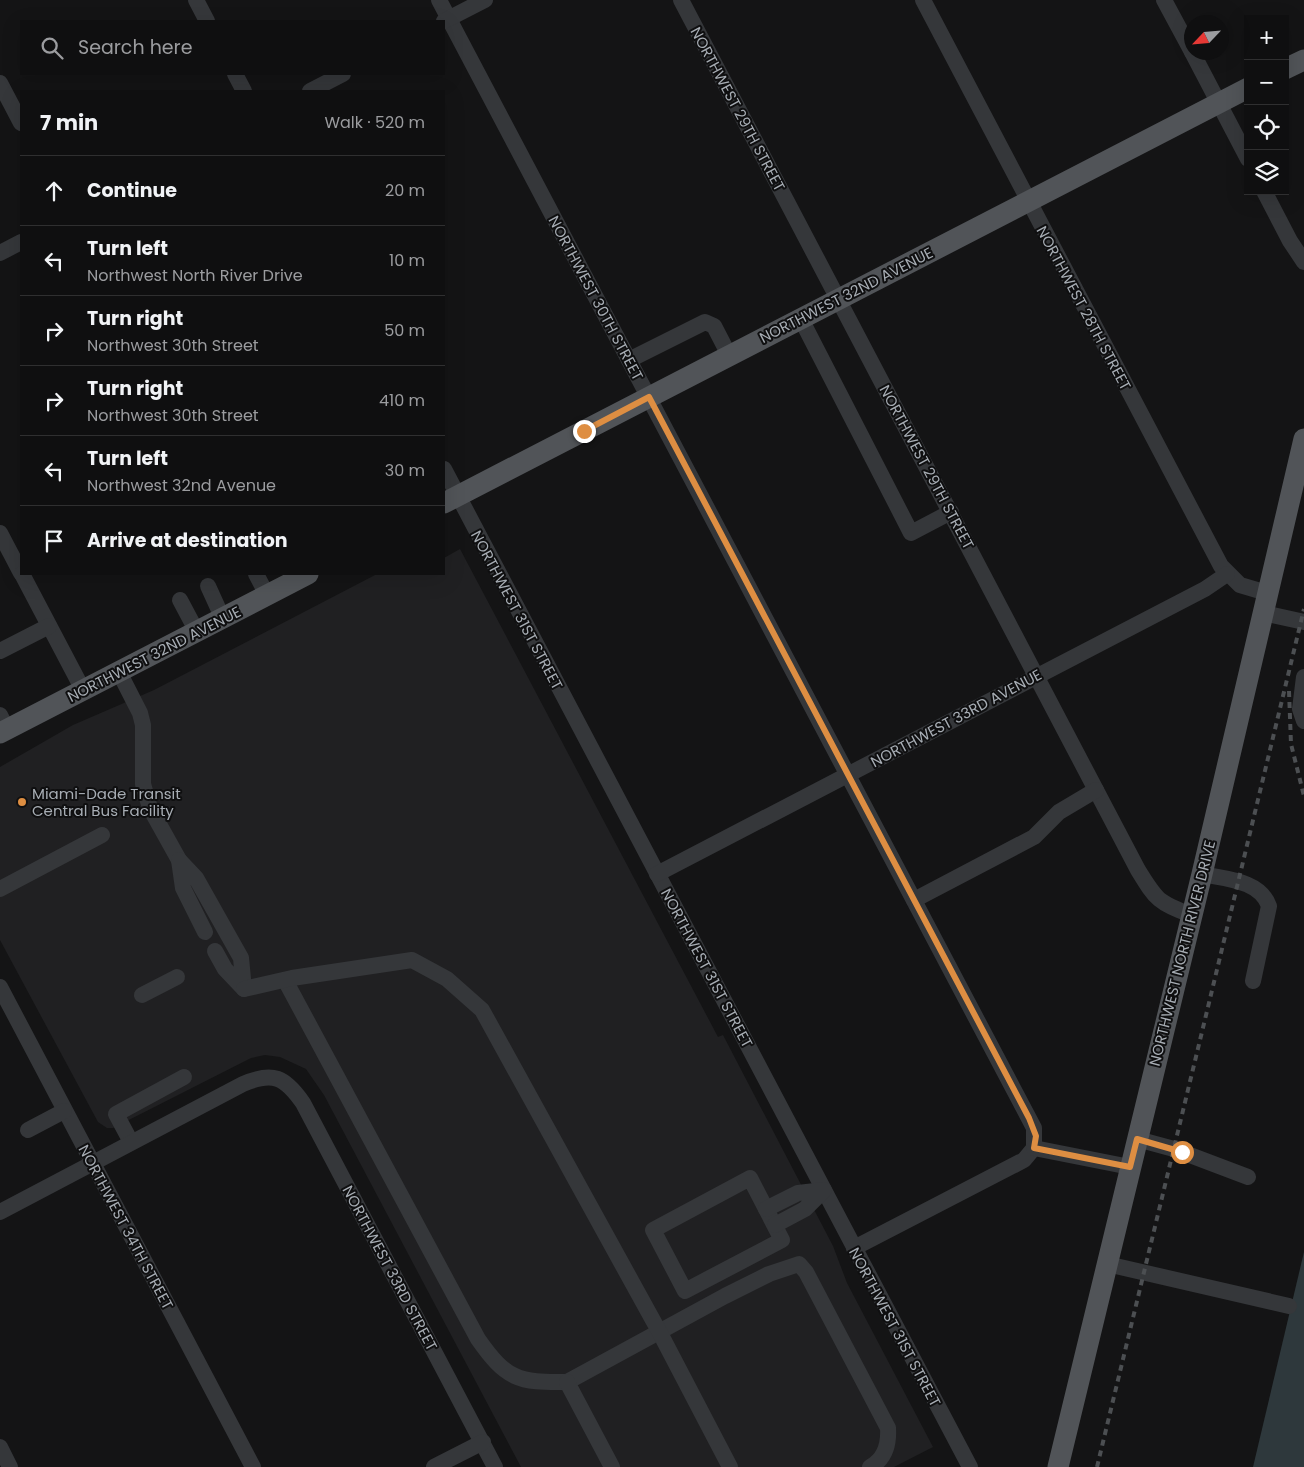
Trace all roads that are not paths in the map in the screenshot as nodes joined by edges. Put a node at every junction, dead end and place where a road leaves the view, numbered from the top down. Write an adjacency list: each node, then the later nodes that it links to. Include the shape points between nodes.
1 (196, 0): 7 (street)
2 (439, 0): 8 (street, NORTHWEST 30TH STREET)
3 (485, 0): 8 (street)
4 (681, 0): 27 (street, NORTHWEST 29TH STREET)
5 (922, 0): 23 (street, NORTHWEST 28TH STREET)
6 (1164, 0): 9 (street)
7 (206, 20)
8 (446, 20): 30 (street, NORTHWEST 30TH STREET)
9 (1184, 37)
10 (1196, 60): 19 (street)
11 (1304, 60): 12 (main road)
12 (1289, 67)
13 (235, 75): 16 (street)
14 (341, 75): 17 (street)
15 (0, 83): 20 (street)
16 (243, 90)
17 (312, 90)
18 (1244, 90): 19 (main road, NORTHWEST 32ND AVENUE)
19 (1218, 102): 21 (street); 23 (main road, NORTHWEST 32ND AVENUE)
20 (20, 121)
21 (1244, 151)
22 (1266, 195): 26 (street)
23 (1028, 201): 27 (main road, NORTHWEST 32ND AVENUE); 39 (street, NORTHWEST 28TH STREET)
24 (20, 243): 25 (street)
25 (0, 253)
26 (1304, 262)
27 (839, 299): 28 (main road, NORTHWEST 32ND AVENUE); 36 (street, NORTHWEST 29TH STREET)
28 (801, 319): 29 (main road, NORTHWEST 32ND AVENUE); 36 (street, via 911,533)
29 (729, 355): 30 (street, via 714,326 706,322); 31 (main road, NORTHWEST 32ND AVENUE)
30 (629, 360): 31 (street, NORTHWEST 30TH STREET)
31 (649, 397): 35 (main road, NORTHWEST 32ND AVENUE); 58 (street, NORTHWEST 30TH STREET)
32 (1304, 439): 34 (main road, NORTHWEST NORTH RIVER DRIVE)
33 (445, 473): 35 (street, NORTHWEST 31ST STREET)
34 (1300, 477): 46 (main road, NORTHWEST NORTH RIVER DRIVE)
35 (451, 500): 62 (street, NORTHWEST 31ST STREET)
36 (951, 512): 53 (street, NORTHWEST 29TH STREET)
37 (0, 533): 38 (street)
38 (20, 571)
39 (1227, 574): 46 (street); 53 (street, NORTHWEST 33RD AVENUE, via 1205,589)
40 (22, 575): 49 (street)
41 (257, 575): 44 (street)
42 (306, 575): 44 (main road, NORTHWEST 32ND AVENUE)
43 (208, 586): 47 (street)
44 (267, 595): 47 (main road, NORTHWEST 32ND AVENUE)
45 (180, 600): 50 (street)
46 (1265, 603): 48 (street); 63 (main road, NORTHWEST NORTH RIVER DRIVE)
47 (223, 619): 50 (main road, NORTHWEST 32ND AVENUE)
48 (1304, 622)
49 (49, 626): 51 (street); 55 (street)
50 (197, 632): 52 (main road, NORTHWEST 32ND AVENUE)
51 (0, 651)
52 (119, 672): 55 (main road, NORTHWEST 32ND AVENUE); 61 (street, via 143,725 143,784 150,808)
53 (1037, 676): 58 (street, NORTHWEST 33RD AVENUE); 59 (street, NORTHWEST 29TH STREET)
54 (1304, 677): 56 (street, via 1300,709)
55 (84, 690): 57 (main road, NORTHWEST 32ND AVENUE)
56 (1304, 721)
57 (2, 726)
58 (847, 775): 62 (street, NORTHWEST 33RD AVENUE); 65 (street, NORTHWEST 30TH STREET)
59 (1096, 790): 65 (street, via 1059,812 1034,837); 66 (street, NORTHWEST 29TH STREET, via 1152,892 1162,903)
60 (102, 835): 64 (street)
61 (179, 860): 67 (street, via 184,888); 73 (street, via 196,878 240,958)
62 (657, 874): 84 (street, NORTHWEST 31ST STREET)
63 (1202, 874): 66 (main road, NORTHWEST NORTH RIVER DRIVE); 71 (street, via 1248,884 1266,896 1269,906)
64 (0, 889)
65 (914, 900): 80 (street, NORTHWEST 30TH STREET, via 1029,1118 1036,1136)
66 (1191, 915): 78 (main road, NORTHWEST NORTH RIVER DRIVE)
67 (205, 932)
68 (215, 951): 73 (street)
69 (177, 977): 74 (street)
70 (284, 980): 73 (street); 91 (street, via 412,960 447,979 482,1010); 92 (street, via 478,1339 490,1356 514,1378 547,1383)
71 (1253, 981)
72 (0, 987): 76 (street, NORTHWEST 34TH STREET)
73 (244, 989)
74 (142, 995)
75 (184, 1077): 79 (street, via 116,1114)
76 (64, 1111): 77 (street); 81 (street, NORTHWEST 34TH STREET)
77 (28, 1130)
78 (1137, 1139): 82 (main road, NORTHWEST NORTH RIVER DRIVE); 83 (street, via 1174,1148)
79 (131, 1142): 81 (street); 93 (street, NORTHWEST 33RD STREET, via 259,1078 276,1077 292,1089 303,1104)
80 (1034, 1148): 82 (street); 88 (street, via 1018,1164)
81 (92, 1164): 86 (street); 96 (street, NORTHWEST 34TH STREET)
82 (1130, 1167): 89 (main road, NORTHWEST NORTH RIVER DRIVE)
83 (1248, 1177)
84 (824, 1190): 85 (street, via 798,1192); 87 (street, via 805,1209); 88 (street, NORTHWEST 31ST STREET)
85 (766, 1210): 87 (street); 87 (street, via 750,1178 653,1230 685,1291 782,1240)
86 (0, 1212)
87 (775, 1225)
88 (854, 1248): 102 (street, NORTHWEST 31ST STREET)
89 (1107, 1264): 90 (street); 103 (main road, NORTHWEST NORTH RIVER DRIVE)
90 (1289, 1306)
91 (660, 1333): 92 (street); 100 (street); 101 (street, via 769,1274 798,1264 806,1272 888,1428 889,1441 885,1452 878,1463)
92 (567, 1382): 99 (street)
93 (482, 1442): 97 (street); 98 (street, NORTHWEST 33RD STREET)
94 (0, 1448): 95 (street)
95 (10, 1467)
96 (253, 1467)
97 (434, 1467)
98 (496, 1467)
99 (612, 1467)
100 (730, 1467)
101 (870, 1467)
102 (970, 1467)
103 (1058, 1467)

